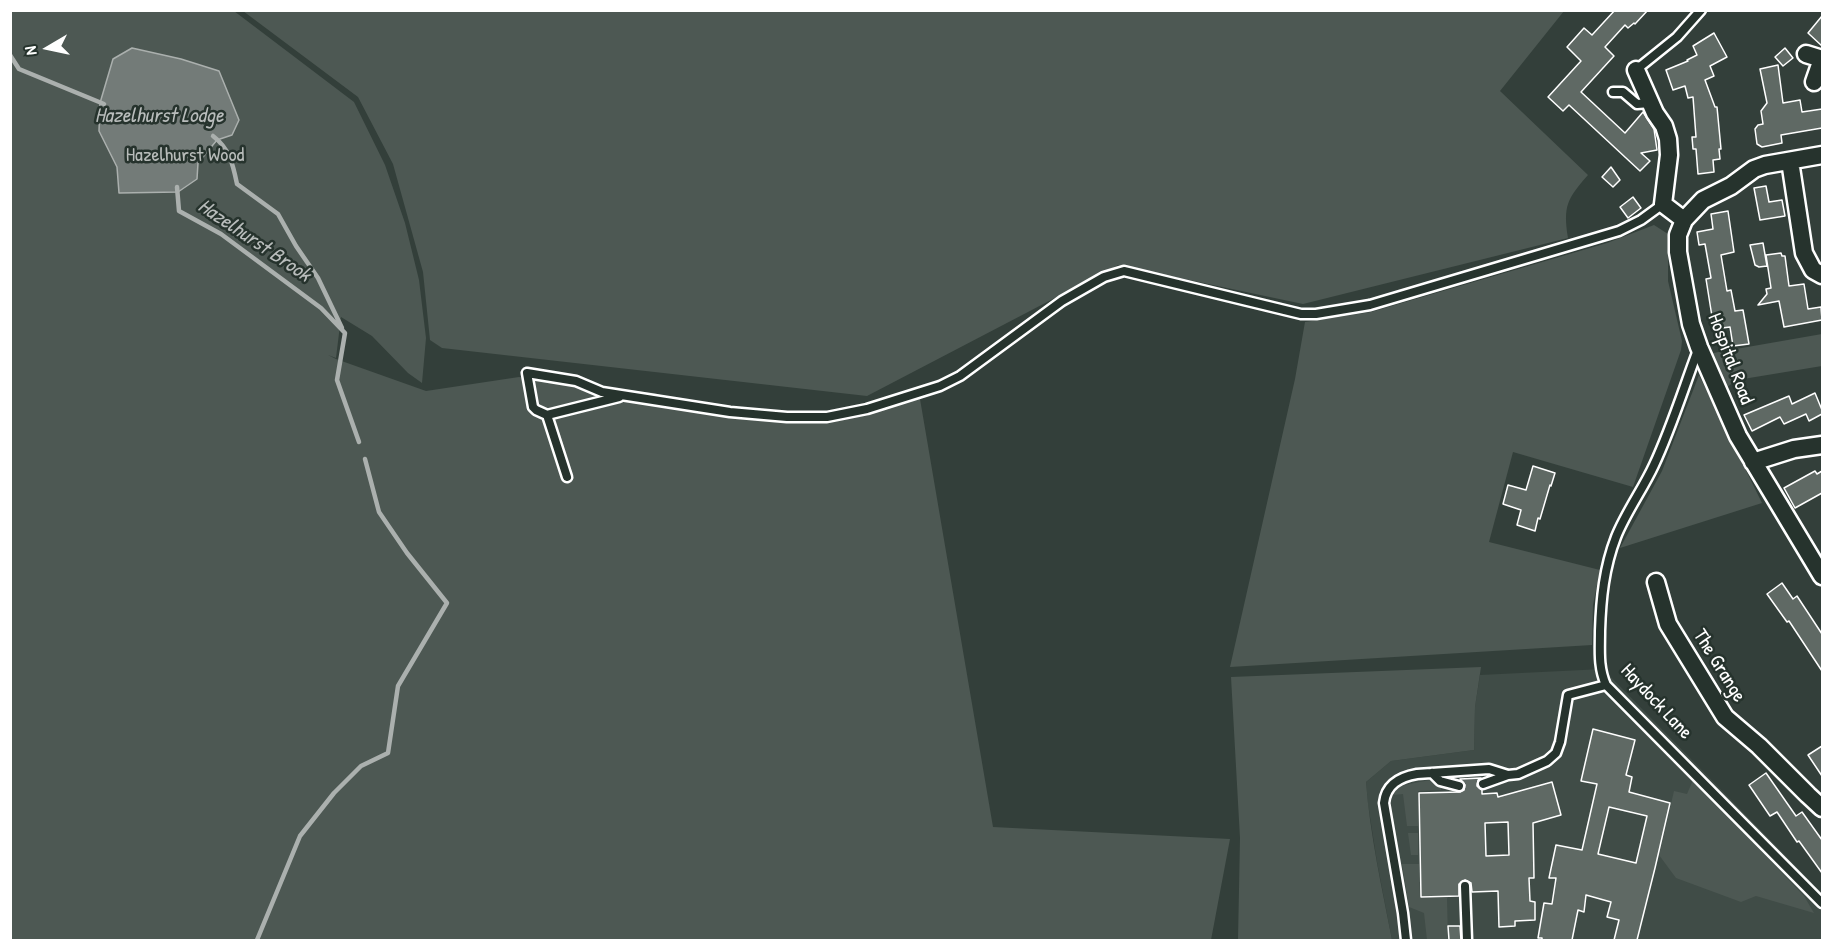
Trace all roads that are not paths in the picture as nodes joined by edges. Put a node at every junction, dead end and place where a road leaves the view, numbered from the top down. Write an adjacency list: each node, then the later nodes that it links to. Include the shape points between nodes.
1 (1701, 10): 4 (lane, via 1677,37)
2 (1806, 54): 3 (street)
3 (1822, 59): 5 (street)
4 (1636, 70): 7 (street)
5 (1814, 82)
6 (1613, 92): 7 (lane, via 1623,92 1638,104)
7 (1650, 103): 10 (street, via 1668,140)
8 (1822, 155): 9 (street)
9 (1790, 160): 11 (street, via 1754,169 1703,200); 12 (street, via 1804,253 1812,270)
10 (1663, 204): 11 (street); 14 (lane, via 1619,231 1370,305 1316,314 1301,314 1124,271 1114,273 1062,301 960,376 940,386 827,417 730,412)
11 (1684, 220): 13 (street, Hospital Road, via 1678,235 1678,252)
12 (1822, 275)
13 (1699, 346): 17 (street, Hospital Road); 21 (lane, Haydock Lane, via 1655,464 1617,536 1607,566 1599,656)
14 (625, 396): 15 (lane); 15 (lane, via 565,378 527,373 533,406)
15 (547, 415): 18 (lane)
16 (1822, 445): 17 (street)
17 (1753, 462): 19 (street, Hospital Road)
18 (567, 477)
19 (1822, 576)
20 (1656, 582): 26 (street, The Grange, via 1668,624 1725,717)
21 (1606, 685): 23 (lane, via 1568,695 1556,753 1524,773); 28 (lane, Haydock Lane)
22 (1432, 773): 23 (lane, via 1489,769); 25 (lane, via 1440,782); 29 (lane, via 1406,776 1385,795)
23 (1508, 775): 24 (lane)
24 (1483, 784)
25 (1459, 786)
26 (1822, 808)
27 (1465, 886): 30 (lane)
28 (1822, 903)
29 (1406, 940)
30 (1467, 940)

